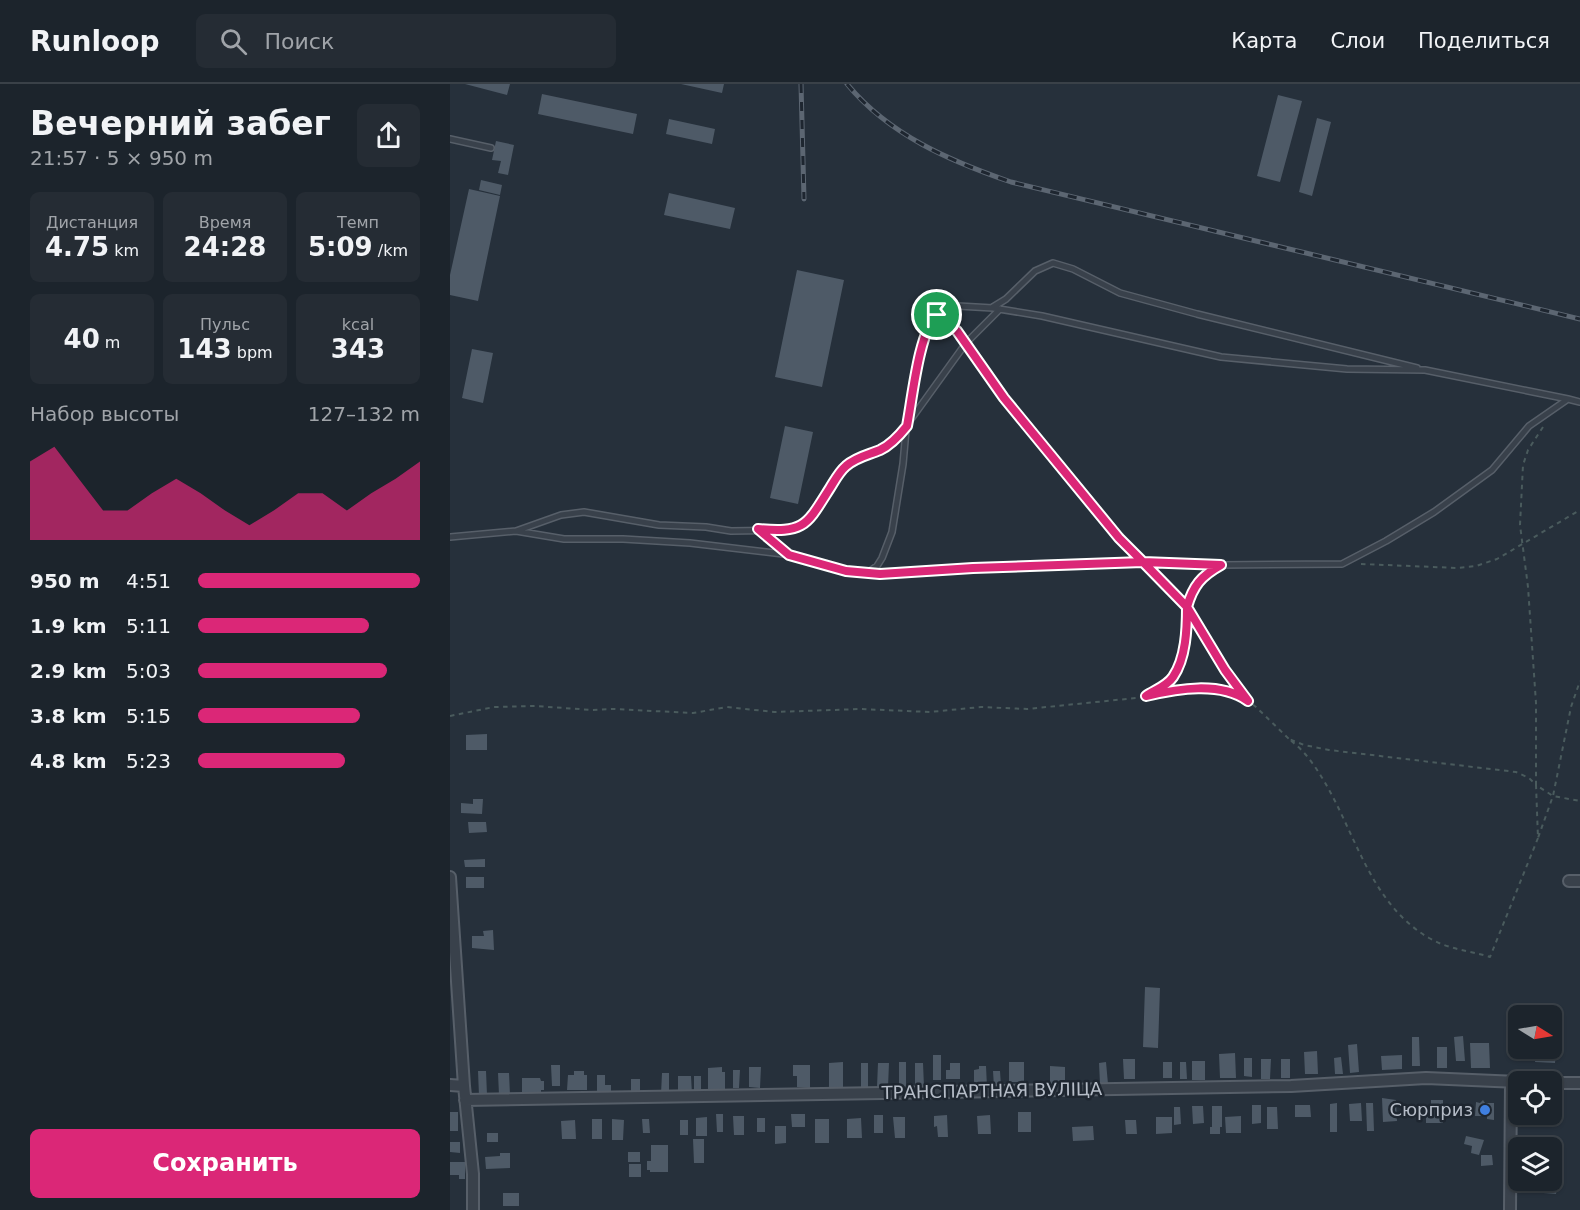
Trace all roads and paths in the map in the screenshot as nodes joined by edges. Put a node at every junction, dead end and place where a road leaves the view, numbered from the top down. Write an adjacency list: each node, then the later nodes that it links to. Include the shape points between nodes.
1 (450, 139): 2 (lane)
2 (491, 148)
3 (993, 308): 4 (lane); 5 (lane, via 948,307); 7 (lane, via 1035,271 1053,264 1073,269 1120,293)
4 (1000, 309): 6 (lane); 7 (lane, via 1228,358 1347,369)
5 (937, 315): 6 (path); 11 (lane, via 921,347)
6 (966, 343): 11 (lane); 18 (path, via 1004,398)
7 (1425, 370): 8 (lane)
8 (1568, 399): 9 (lane); 19 (lane, via 1529,426 1492,470 1434,512)
9 (1580, 402)
10 (1546, 423): 16 (path, via 1523,465)
11 (907, 426): 13 (lane, via 887,447 845,466 801,526 781,531); 21 (lane, via 892,532 882,558)
12 (1580, 510): 16 (path)
13 (758, 529): 14 (lane, via 731,531 659,525 584,512 561,514); 17 (lane)
14 (516, 531): 15 (lane); 17 (lane, via 564,539 690,543)
15 (450, 537)
16 (1522, 545): 19 (path, via 1476,566); 28 (path, via 1536,703)
17 (789, 555): 21 (lane)
18 (1143, 562): 20 (lane); 21 (lane); 22 (path)
19 (1342, 564): 20 (lane)
20 (1221, 565): 22 (path, via 1196,583)
21 (867, 573)
22 (1187, 607): 24 (path, via 1181,660 1168,683); 25 (path)
23 (1580, 681): 29 (path)
24 (1146, 696): 25 (path, via 1199,689 1232,693); 26 (path, via 1027,710 981,707 930,712 774,712 727,707 693,713 535,706 494,707)
25 (1248, 701): 27 (path)
26 (450, 716)
27 (1289, 739): 28 (path, via 1329,750 1502,769 1522,775); 31 (path, via 1318,774 1383,896 1412,926 1446,946 1490,957)
28 (1536, 785): 29 (path); 31 (path)
29 (1553, 796): 30 (path); 31 (path)
30 (1580, 801)
31 (1538, 838)
32 (450, 876): 37 (street)
33 (1508, 1082): 38 (street, ТРАНСПАРТНАЯ ВУЛІЦА, via 1426,1078 1291,1086)
34 (1562, 1083): 35 (street)
35 (1580, 1083)
36 (450, 1085): 37 (street)
37 (464, 1086): 38 (street)
38 (465, 1100): 40 (street)
39 (1513, 1125): 41 (street)
40 (473, 1210)
41 (1510, 1210)

